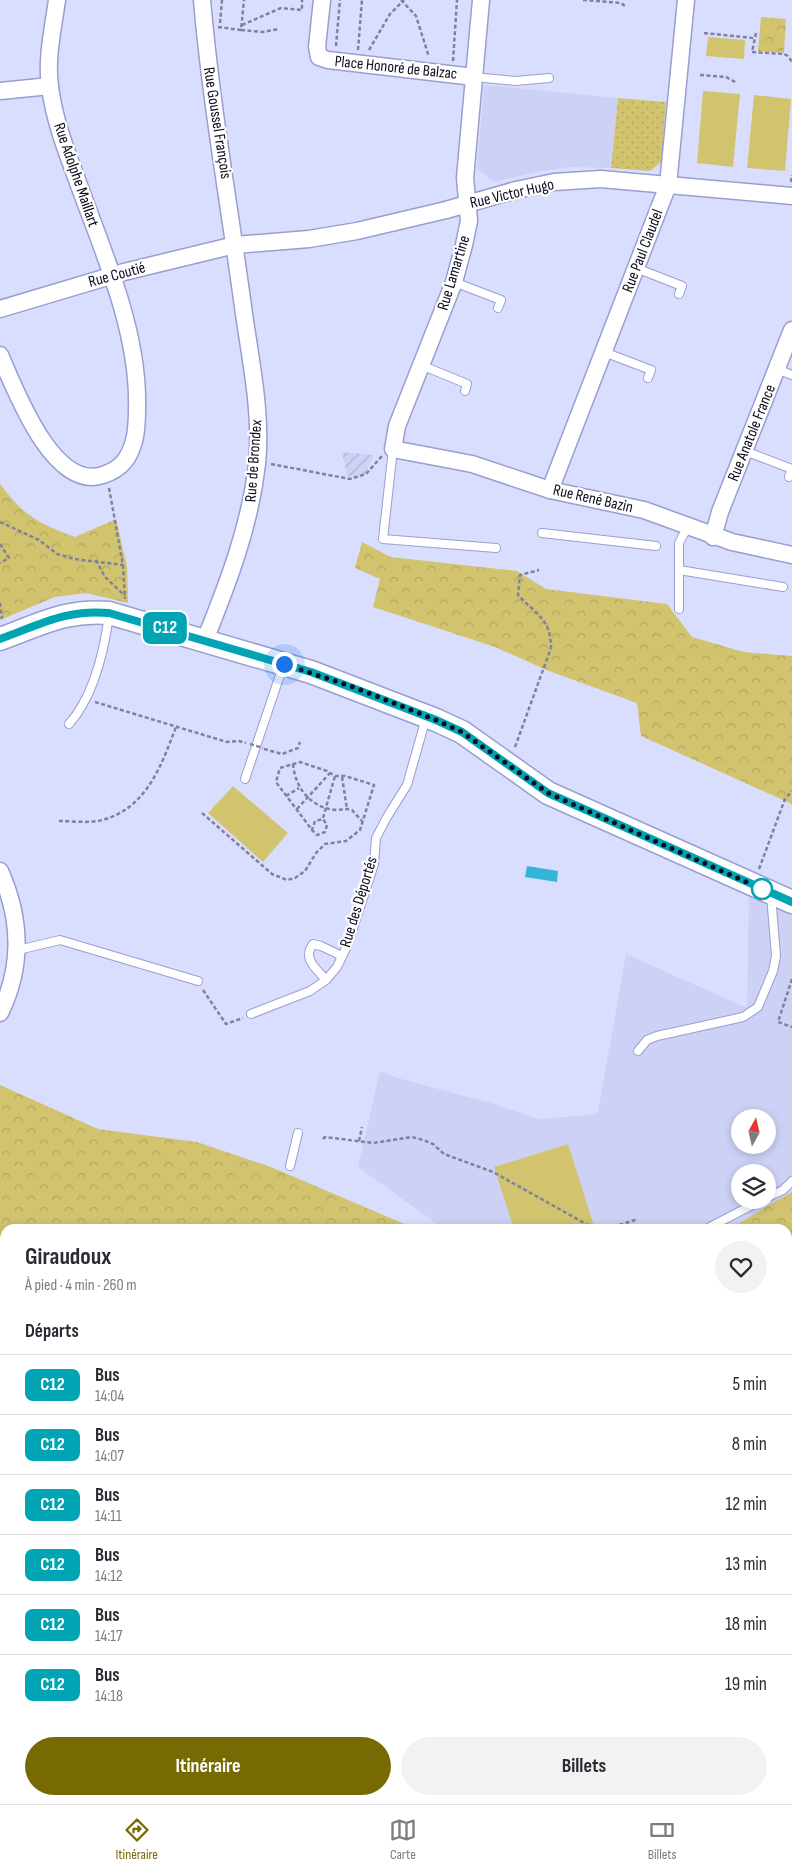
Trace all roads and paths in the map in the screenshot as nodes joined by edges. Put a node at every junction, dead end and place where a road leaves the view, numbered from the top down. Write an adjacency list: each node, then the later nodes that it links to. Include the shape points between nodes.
1 (57, 0): 30 (street, Rue Adolphe Maillart)
2 (202, 0): 15 (street, Rue Goussel François)
3 (222, 0): 15 (path)
4 (244, 0): 16 (path)
5 (302, 0): 16 (path, via 302,10 281,8)
6 (322, 0): 22 (street, via 318,47)
7 (340, 0): 22 (path)
8 (362, 0): 24 (path)
9 (457, 0): 26 (path)
10 (481, 0): 28 (street, Rue Lamartine)
11 (583, 0): 14 (path, via 621,3)
12 (686, 0): 33 (street, Rue Paul Claudel)
13 (403, 1): 24 (path, via 390,14); 25 (path, via 416,16)
14 (626, 7)
15 (212, 26): 18 (path); 36 (street, Rue Goussel François, via 208,62)
16 (242, 26): 18 (path)
17 (279, 29): 18 (path, via 263,32)
18 (242, 30)
19 (704, 33): 21 (path)
20 (756, 33): 21 (path)
21 (753, 38): 23 (path, via 752,52 784,54)
22 (327, 59): 24 (street, Place Honoré de Balzac)
23 (792, 62)
24 (358, 64): 25 (street, Place Honoré de Balzac)
25 (434, 72): 26 (street, Place Honoré de Balzac)
26 (452, 74): 28 (street, Place Honoré de Balzac)
27 (700, 75): 31 (path, via 726,77)
28 (474, 76): 29 (lane, via 516,81); 35 (street, Rue Lamartine, via 465,178)
29 (549, 78)
30 (49, 79): 32 (street); 38 (street, Rue Adolphe Maillart, via 59,128)
31 (737, 83)
32 (0, 91)
33 (668, 185): 34 (street, Rue Victor Hugo); 35 (street, Rue Victor Hugo, via 601,179 554,182); 37 (street, Rue Paul Claudel)
34 (792, 196)
35 (467, 204): 36 (street, Rue Victor Hugo, via 357,231); 39 (street, Rue Lamartine, via 469,221)
36 (235, 245): 38 (street, Rue Coutié); 52 (street, Rue de Brondex, via 258,412)
37 (636, 268): 40 (lane, via 682,286); 44 (street, Rue Paul Claudel)
38 (112, 276): 42 (street, Rue Coutié); 53 (street, Rue Adolphe Maillart, via 134,355 137,414 128,456 121,467)
39 (454, 282): 41 (lane, via 500,300); 46 (street, Rue Lamartine)
40 (679, 294)
41 (498, 308)
42 (0, 309)
43 (792, 330): 47 (street, Rue Anatole France)
44 (604, 352): 48 (lane, via 651,370); 55 (street, Rue Paul Claudel)
45 (0, 355): 53 (street, via 24,409 48,450 57,460 86,476)
46 (420, 365): 49 (lane, via 468,384); 50 (street, Rue Lamartine, via 397,426)
47 (784, 372): 51 (street, Rue Anatole France)
48 (648, 378)
49 (465, 391)
50 (393, 449): 52 (path, via 374,463 366,474 350,479); 55 (street, Rue René Bazin, via 472,464); 62 (lane, via 383,539)
51 (745, 451): 54 (lane, via 792,469); 59 (street, Rue Anatole France)
52 (257, 461): 73 (street, Rue de Brondex, via 252,506 236,560)
53 (107, 474): 66 (path)
54 (789, 477)
55 (550, 490): 57 (street, Rue René Bazin, via 644,510)
56 (0, 522): 64 (path, via 39,540 57,554)
57 (687, 528): 59 (street, Rue René Bazin); 68 (lane, via 679,543)
58 (542, 533): 61 (lane)
59 (713, 537): 63 (street, Rue René Bazin)
60 (0, 544): 65 (path, via 8,558)
61 (656, 546)
62 (496, 548)
63 (792, 555)
64 (96, 560): 66 (path); 70 (path)
65 (0, 563)
66 (123, 565): 70 (path)
67 (539, 570): 80 (path, via 520,575 518,595 544,618 551,648)
68 (679, 570): 69 (lane); 71 (lane)
69 (783, 587)
70 (121, 609): 72 (street, via 57,616); 73 (street); 75 (lane, via 106,640)
71 (679, 609)
72 (0, 639)
73 (205, 640): 74 (street)
74 (284, 664): 76 (street); 85 (lane)
75 (86, 700): 77 (lane, via 80,713); 78 (path)
76 (427, 716): 100 (street, via 462,732 548,793); 103 (lane, Rue des Déportés, via 406,786 376,838 374,864)
77 (69, 724)
78 (176, 727): 79 (path, bridge, via 282,754 298,748); 95 (path, via 160,769 144,794 125,810 98,821)
79 (300, 742)
80 (516, 745)
81 (293, 764): 82 (path, via 300,762); 86 (path); 88 (path, via 280,768 276,782)
82 (330, 773): 83 (path); 89 (path)
83 (335, 776): 84 (path); 90 (path)
84 (342, 777): 91 (path); 96 (path, via 374,785)
85 (245, 779)
86 (300, 788): 88 (path); 89 (path)
87 (792, 791): 98 (path, via 785,799)
88 (286, 796): 92 (path)
89 (308, 798): 90 (path); 92 (path)
90 (326, 808): 91 (path); 94 (path)
91 (347, 809): 96 (path)
92 (297, 810): 97 (path)
93 (202, 813): 96 (path, via 272,874 287,880 305,871 325,844 350,838 360,830)
94 (323, 819): 97 (path, via 315,821); 97 (path, via 327,825 325,832 317,836)
95 (59, 821)
96 (362, 821)
97 (312, 830)
98 (760, 865)
99 (0, 871): 102 (street, via 10,893)
100 (771, 893): 101 (street); 110 (lane, via 770,912 776,956 758,1007 743,1017 657,1036 647,1040)
101 (792, 902)
102 (18, 950): 106 (lane, via 60,940); 107 (street, via 9,994)
103 (342, 956): 105 (lane, Rue des Déportés); 105 (lane, via 314,944 308,951 308,957)
104 (792, 979): 109 (path, via 778,1022)
105 (326, 980): 108 (lane, Rue des Déportés, via 310,991)
106 (198, 982): 108 (path, via 226,1024)
107 (0, 1013)
108 (251, 1014)
109 (792, 1027)
110 (638, 1051)
111 (362, 1127): 114 (path)
112 (298, 1133): 115 (lane)
113 (323, 1139): 114 (path)
114 (359, 1141): 120 (path, via 384,1143 412,1137 423,1140 444,1154 493,1172)
115 (290, 1166)
116 (792, 1181): 117 (lane)
117 (776, 1193)
118 (745, 1209): 122 (lane)
119 (638, 1218): 121 (path)
120 (585, 1224)
121 (621, 1224)
122 (716, 1224)

